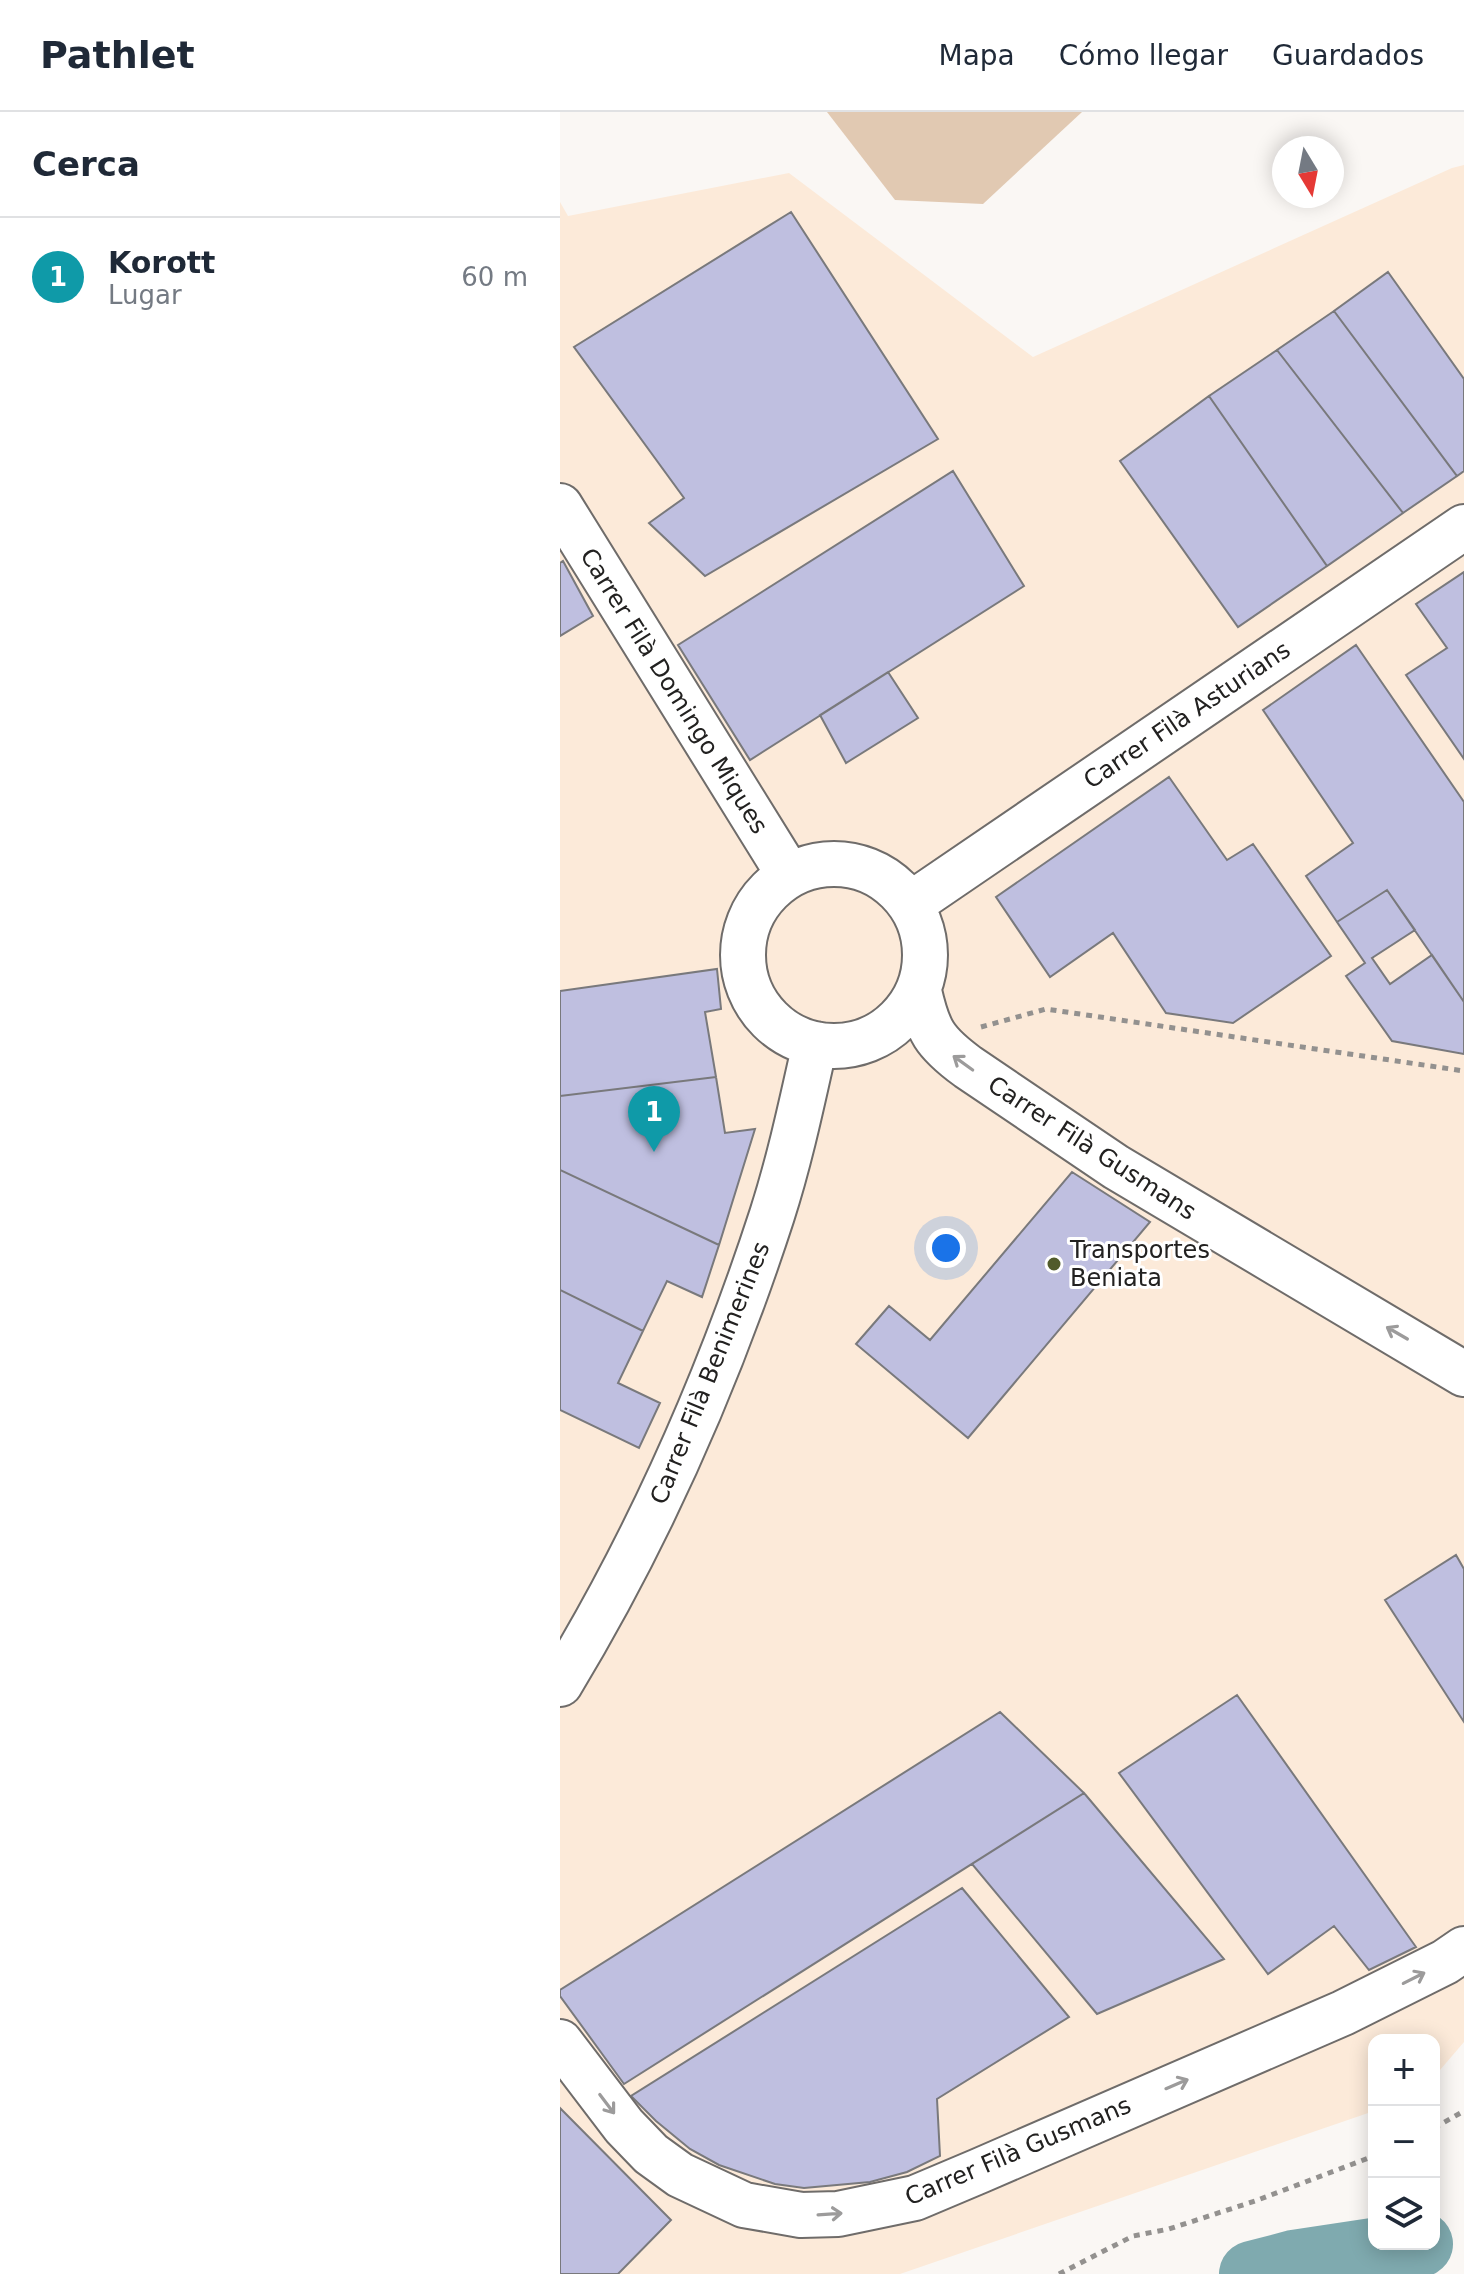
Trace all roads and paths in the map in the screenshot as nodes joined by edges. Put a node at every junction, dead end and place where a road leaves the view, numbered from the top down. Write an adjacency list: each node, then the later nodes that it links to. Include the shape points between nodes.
1 (560, 506): 3 (street, Carrer Filà Domingo Miques)
2 (1464, 527): 4 (street, Carrer Filà Asturians)
3 (789, 875): 4 (street, via 815,865 869,869); 7 (street, via 767,892 751,915 743,941 743,969 751,995 767,1018 789,1035)
4 (911, 904): 5 (street, via 926,946)
5 (919, 991): 6 (street, Carrer Filà Gusmans, via 928,1028); 7 (street, via 902,1017 877,1036 846,1046)
6 (937, 1039): 8 (path, via 1046,1009); 9 (street, Carrer Filà Gusmans, one-way to 6, via 1116,1167 968,1067)
7 (815, 1044): 10 (street, Carrer Filà Benimerines, via 773,1214 732,1328 658,1503)
8 (1464, 1071)
9 (1464, 1374)
10 (560, 1684)
11 (1464, 1949): 12 (street, Carrer Filà Gusmans, one-way to 11, via 624,2126 680,2175 744,2205 801,2215 838,2214 915,2198 979,2171 1343,2013)
12 (560, 2042)
13 (1464, 2111): 14 (path)
14 (1440, 2125)
15 (1368, 2158): 16 (path, via 1184,2225 1133,2236)
16 (1059, 2274)

